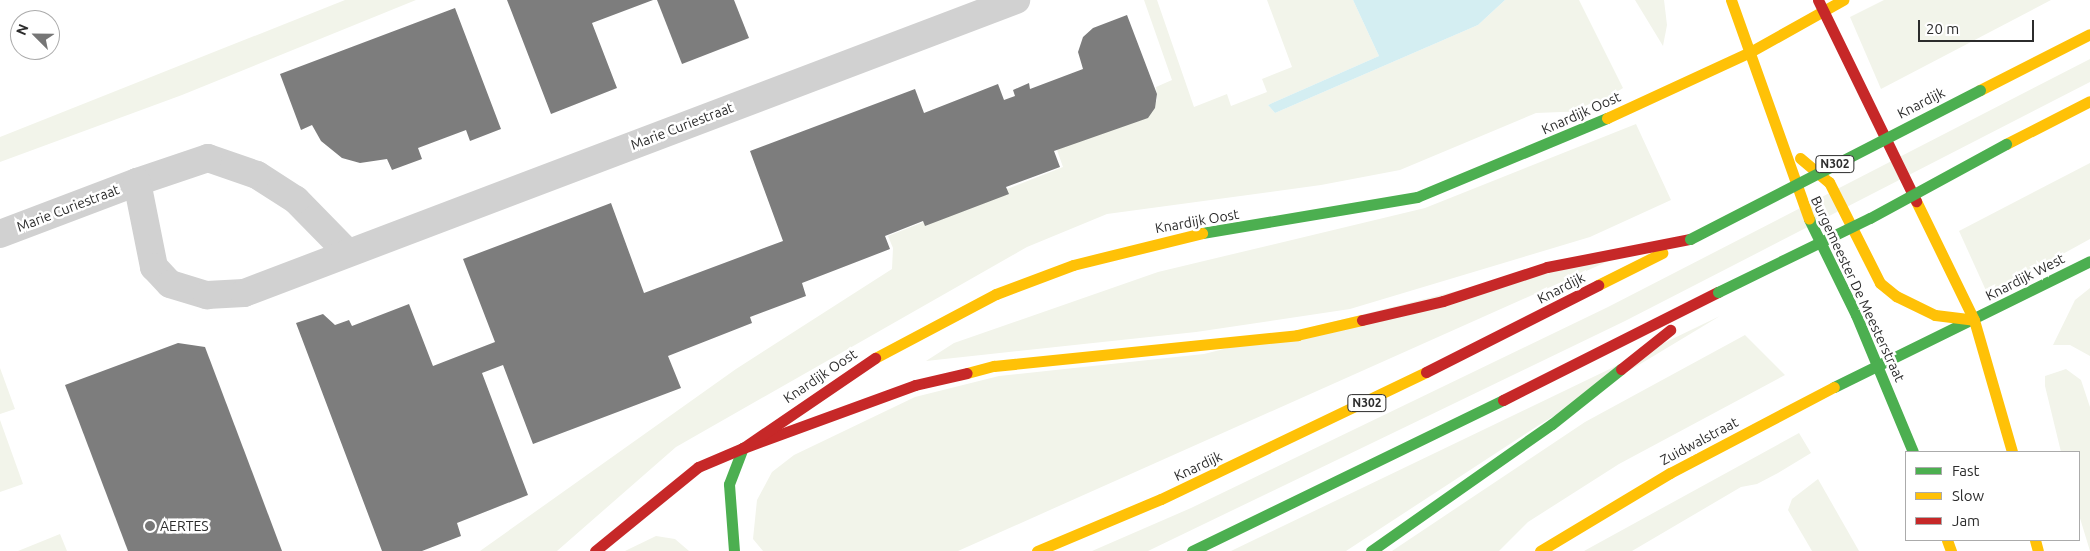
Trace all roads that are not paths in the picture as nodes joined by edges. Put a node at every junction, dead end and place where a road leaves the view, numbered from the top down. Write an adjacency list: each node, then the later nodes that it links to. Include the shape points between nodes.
1 (1016, 0): 13 (street, Marie Curiestraat)
2 (1731, 0): 7 (main road, Burgemeester De Meesterstraat)
3 (1818, 0): 5 (main road)
4 (1843, 0): 5 (main road, Knardijk Oost)
5 (1822, 12): 7 (main road, Knardijk Oost); 16 (main road)
6 (2090, 34): 12 (main road, Knardijk / N302, bridge)
7 (1750, 52): 9 (main road, Burgemeester De Meesterstraat); 18 (main road, Knardijk Oost, via 1577,132 1417,197 1169,240 1073,265 996,294 857,368)
8 (2090, 102): 15 (main road, bridge, via 1870,218)
9 (1784, 144): 16 (main road, via 1829,182 1880,283 1896,296 1934,314); 17 (main road, Burgemeester De Meesterstraat, via 1800,200)
10 (137, 182): 11 (street, Marie Curiestraat); 13 (street, Marie Curiestraat, via 208,158 257,175 296,200); 13 (street, Marie Curiestraat, via 154,268 170,284 207,295 244,292)
11 (0, 234)
12 (1690, 238): 18 (main road, N302, via 1547,267 1443,301 1297,335 994,366 915,385); 23 (main road, Knardijk / N302, via 1348,412 1161,499)
13 (347, 252)
14 (2090, 261): 16 (main road, Knardijk West)
15 (1718, 292): 24 (main road, via 1426,439); 25 (main road, via 1552,424)
16 (1974, 320): 17 (main road, Knardijk West); 20 (main road)
17 (1876, 364): 19 (main road, Burgemeester De Meesterstraat); 26 (main road, Zuidwalstraat, via 1670,472)
18 (743, 448): 21 (main road, Knardijk Oost, via 698,467); 22 (main road, via 729,484)
19 (1913, 451)
20 (2012, 451)
21 (595, 551)
22 (734, 551)
23 (1037, 551)
24 (1192, 551)
25 (1372, 551)
26 (1540, 551)

